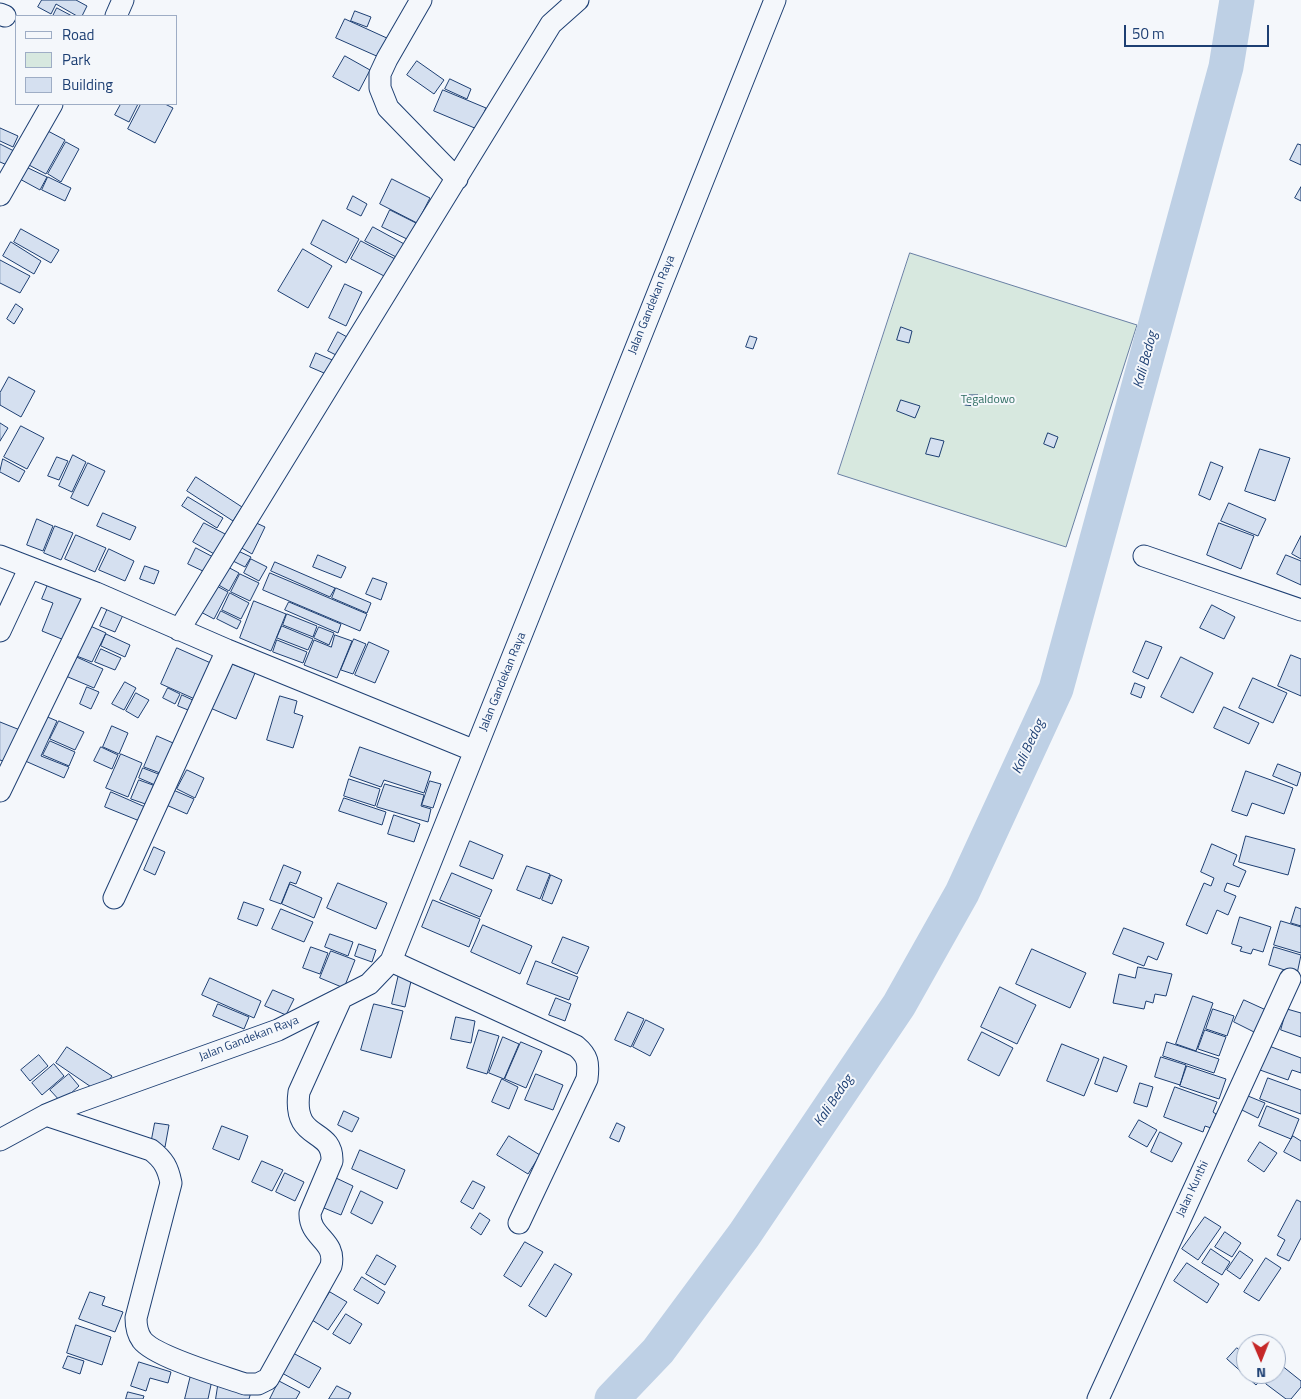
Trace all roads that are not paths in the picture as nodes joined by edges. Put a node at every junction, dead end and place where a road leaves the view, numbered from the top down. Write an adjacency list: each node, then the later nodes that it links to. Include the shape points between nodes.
1 (123, 0): 5 (street)
2 (421, 0): 7 (street, via 380,74 380,88 388,108)
3 (578, 0): 7 (street, via 551,24)
4 (775, 0): 17 (street, Jalan Gandekan Raya)
5 (116, 15)
6 (51, 105): 8 (street)
7 (457, 178): 14 (street)
8 (0, 195)
9 (0, 556): 11 (street)
10 (1144, 556): 13 (street)
11 (29, 569): 12 (street); 15 (street)
12 (96, 593): 14 (street); 18 (street)
13 (1301, 610)
14 (180, 630): 16 (street)
15 (0, 631)
16 (227, 650): 17 (street); 19 (street)
17 (475, 751): 20 (street, Jalan Gandekan Raya)
18 (0, 791)
19 (114, 898)
20 (391, 961): 22 (street, Jalan Gandekan Raya, via 369,984); 25 (street, via 576,1046 586,1054 589,1065 587,1079)
21 (1290, 980): 26 (street, Jalan Kunthi)
22 (341, 999): 23 (street, Jalan Gandekan Raya, via 278,1030); 23 (street, via 299,1092 297,1107 308,1129 330,1145 333,1153 310,1213 312,1228 329,1246 331,1266 268,1379 258,1384 236,1381 158,1352 143,1342 136,1318 171,1183 168,1167 151,1150)
23 (46, 1115): 24 (street, Jalan Gandekan Raya)
24 (0, 1140)
25 (519, 1223)
26 (1098, 1399)

